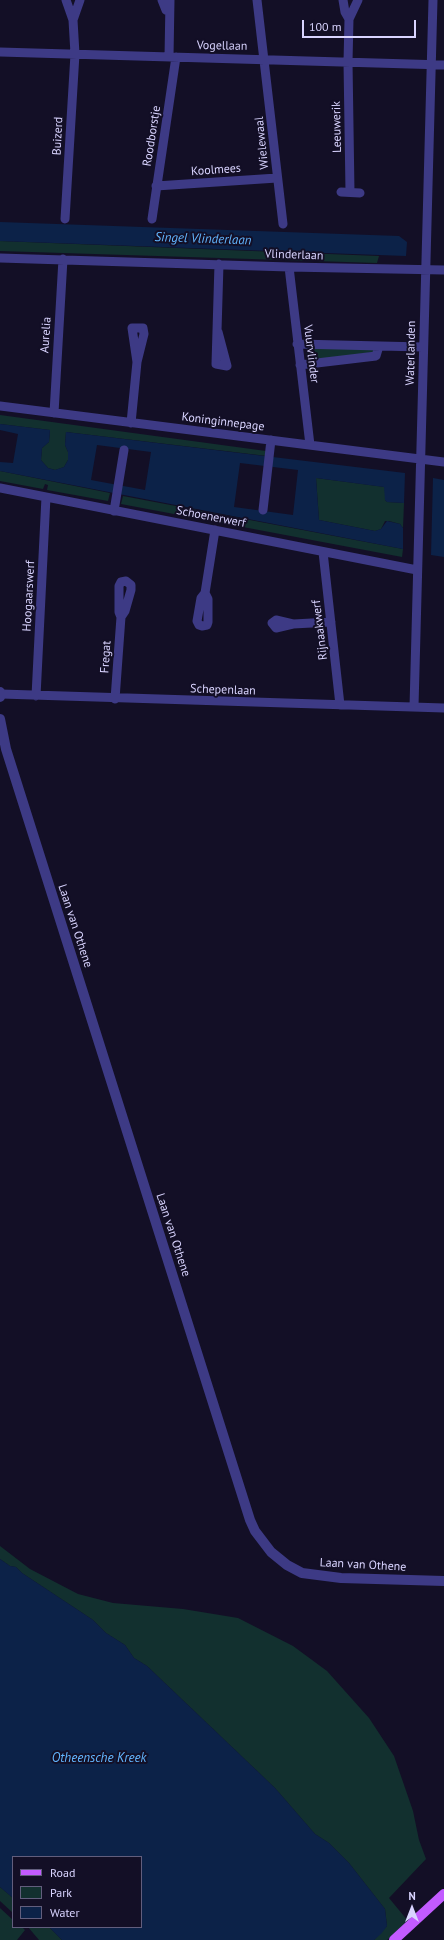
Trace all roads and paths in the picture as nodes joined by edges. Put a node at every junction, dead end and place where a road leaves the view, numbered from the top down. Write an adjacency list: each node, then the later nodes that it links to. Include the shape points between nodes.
1 (66, 0): 11 (street)
2 (80, 0): 11 (street)
3 (162, 0): 9 (street, via 166,10)
4 (170, 0): 9 (street, Roodborstje)
5 (257, 0): 15 (street, Wielewaal)
6 (343, 0): 10 (street)
7 (358, 0): 10 (street)
8 (433, 0): 17 (street, Waterlanden)
9 (169, 10): 14 (street, Roodborstje)
10 (349, 19): 16 (street, Leeuwerik)
11 (73, 20): 13 (street, Buizerd)
12 (0, 52): 13 (street, Vogellaan)
13 (75, 54): 14 (street, Vogellaan); 22 (street, Buizerd)
14 (173, 57): 15 (street, Vogellaan); 20 (street, Roodborstje)
15 (265, 59): 16 (street, Vogellaan); 19 (street, Wielewaal)
16 (348, 62): 17 (street, Vogellaan); 21 (street, Leeuwerik)
17 (431, 65): 18 (street, Vogellaan); 29 (street, Waterlanden)
18 (444, 65)
19 (277, 178): 20 (street, Koolmees); 24 (street, Wielewaal)
20 (156, 186): 23 (street, Roodborstje)
21 (350, 192)
22 (65, 219)
23 (152, 219)
24 (283, 224)
25 (0, 258): 26 (street, Vlinderlaan)
26 (63, 259): 27 (street, Vlinderlaan); 38 (street, Aurelia)
27 (219, 264): 28 (street, Vlinderlaan); 31 (street)
28 (288, 267): 29 (street, Vlinderlaan); 32 (street, Vuurvlinder)
29 (425, 270): 30 (street, Vlinderlaan); 34 (street, Waterlanden)
30 (444, 270)
31 (218, 332)
32 (297, 344): 33 (street); 36 (street, Vuurvlinder)
33 (379, 346): 34 (street); 36 (street, via 376,356)
34 (423, 347): 43 (street, Waterlanden)
35 (137, 362): 39 (street)
36 (300, 365): 41 (street, Vuurvlinder)
37 (0, 406): 38 (street, Koninginnepage)
38 (54, 413): 39 (street, Koninginnepage)
39 (131, 423): 40 (street, Koninginnepage)
40 (271, 440): 41 (street, Koninginnepage); 48 (street)
41 (310, 445): 43 (street, Koninginnepage)
42 (124, 450): 47 (street)
43 (420, 459): 44 (street, Koninginnepage); 51 (street, Waterlanden)
44 (444, 462)
45 (0, 488): 46 (street, Schoenerwerf)
46 (46, 497): 47 (street, Schoenerwerf); 57 (street, Hoogaarswerf)
47 (114, 510): 49 (street, Schoenerwerf)
48 (264, 510)
49 (215, 530): 50 (street, Schoenerwerf); 52 (street)
50 (323, 552): 51 (street, Schoenerwerf); 54 (street, Rijnaakwerf)
51 (417, 570): 60 (street, Waterlanden)
52 (205, 593)
53 (122, 617): 58 (street, Fregat)
54 (331, 622): 55 (street); 59 (street, Rijnaakwerf)
55 (292, 624)
56 (0, 694): 57 (street, Schepenlaan)
57 (36, 696): 58 (street, Schepenlaan)
58 (115, 699): 59 (street, Schepenlaan)
59 (340, 705): 60 (street, Schepenlaan)
60 (414, 707): 61 (street, Schepenlaan)
61 (444, 708)
62 (0, 719): 64 (street, Laan van Othene)
63 (0, 737): 64 (street, Laan van Othene)
64 (6, 749): 65 (street, Laan van Othene, via 255,1531 271,1552 302,1573 341,1578)
65 (444, 1581)
66 (444, 1894): 67 (main road)
67 (394, 1940)

